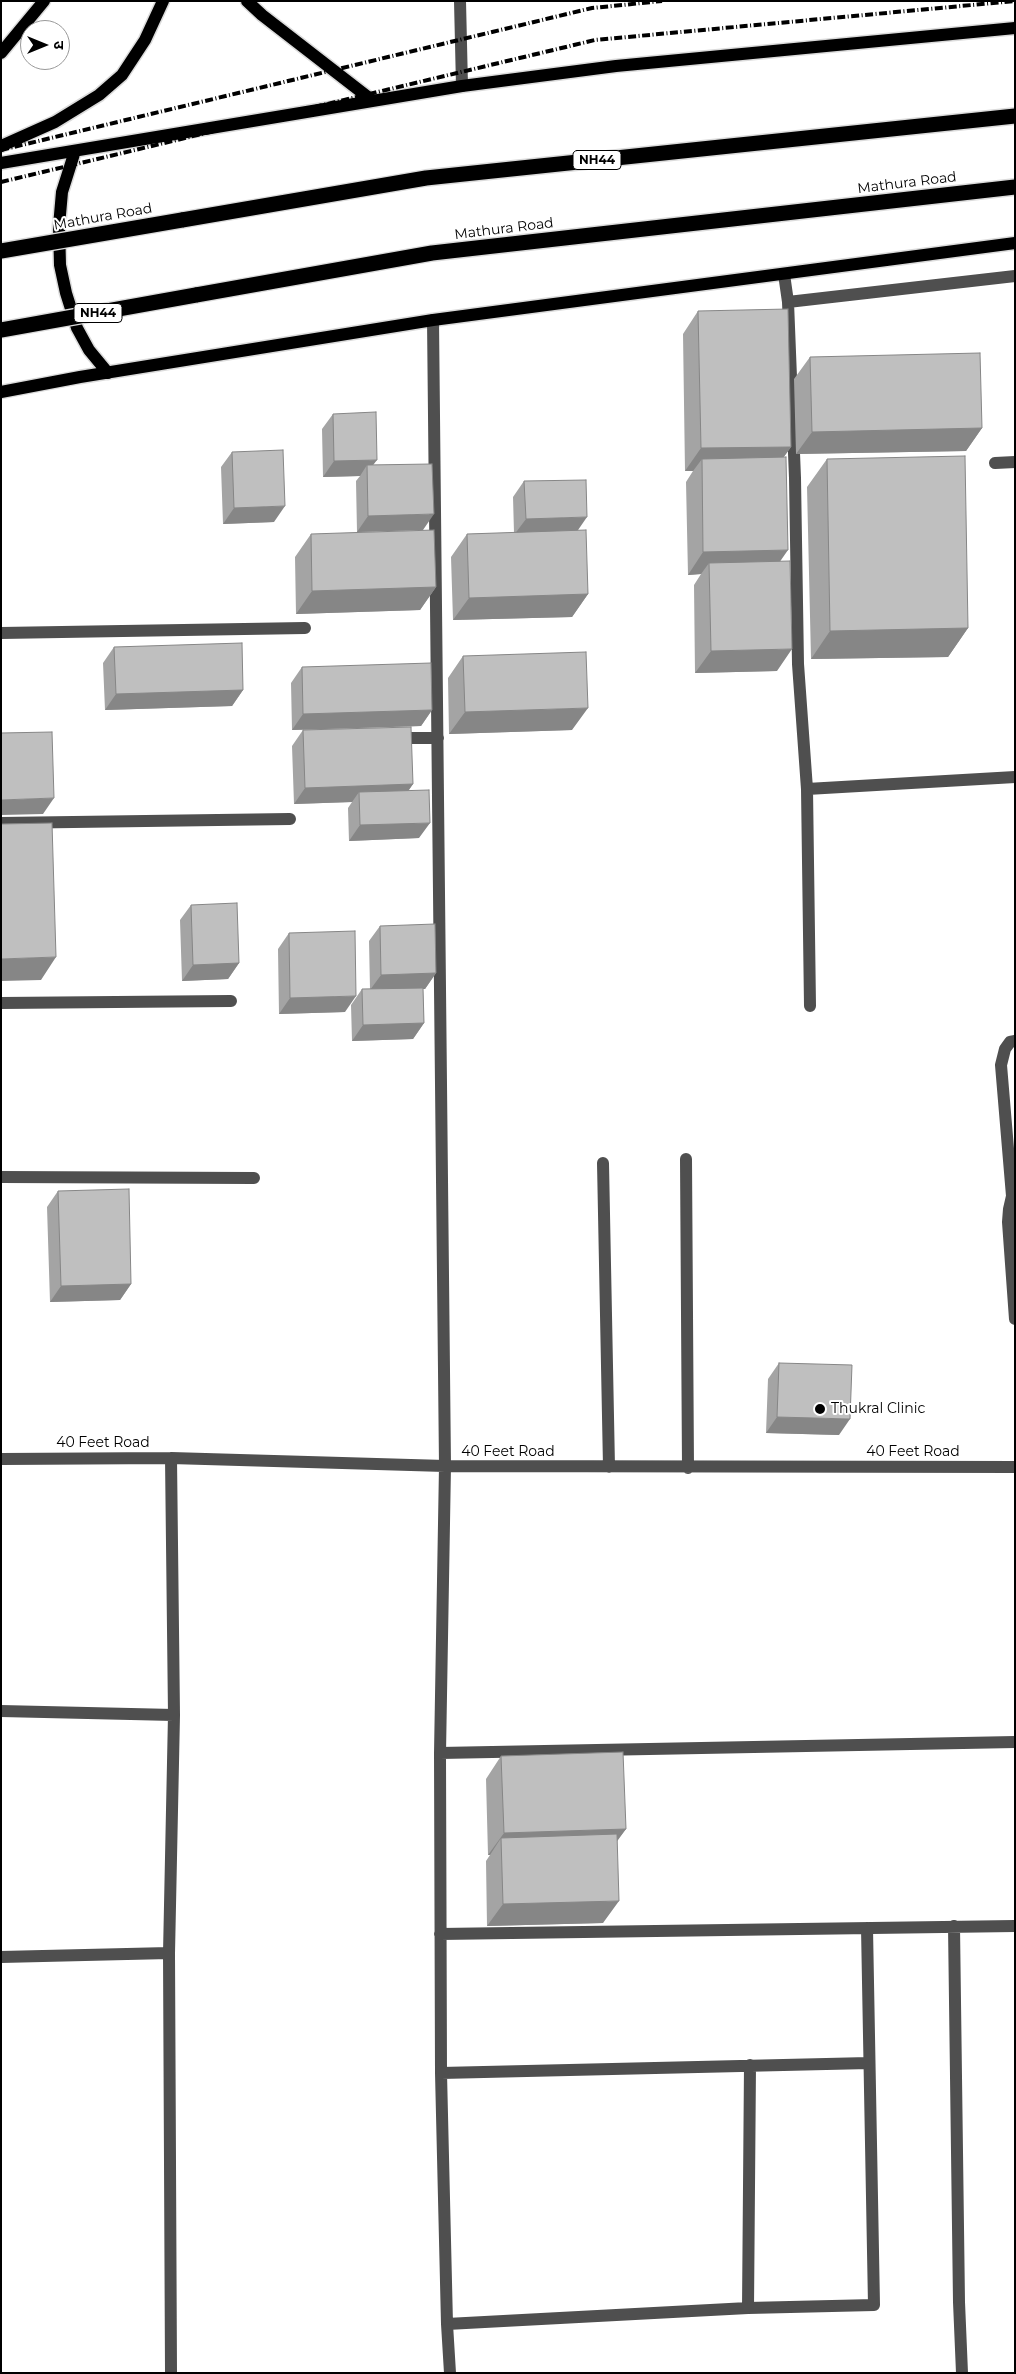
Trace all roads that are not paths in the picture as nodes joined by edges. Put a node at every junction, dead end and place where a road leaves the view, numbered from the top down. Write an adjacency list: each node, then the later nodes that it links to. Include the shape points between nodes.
1 (44, 1): 6 (main road)
2 (163, 1): 10 (main road, via 146,40 122,75 99,95 55,122)
3 (247, 1): 8 (main road)
4 (460, 1): 7 (street)
5 (1015, 28): 7 (main road, via 616,66)
6 (1, 53)
7 (462, 86): 8 (main road)
8 (374, 101): 11 (main road)
9 (1015, 116): 15 (highway, Mathura Road / NH44, bridge, via 426,178)
10 (1, 146)
11 (75, 151): 12 (main road); 21 (main road, via 62,192 60,265 77,328)
12 (1, 163)
13 (1015, 187): 20 (highway, Mathura Road / NH44, bridge, via 432,253)
14 (1015, 242): 16 (main road)
15 (1, 250)
16 (784, 274): 18 (street); 19 (main road)
17 (1015, 276): 18 (street)
18 (788, 302): 30 (street, via 798,664)
19 (433, 320): 21 (main road); 28 (street)
20 (1, 330)
21 (108, 373): 22 (main road)
22 (1, 392)
23 (1015, 462): 24 (street)
24 (995, 464)
25 (305, 628): 26 (street)
26 (1, 633)
27 (381, 738): 28 (street)
28 (438, 738): 45 (street)
29 (1015, 777): 30 (street)
30 (807, 789): 35 (street)
31 (290, 819): 32 (street)
32 (1, 823)
33 (231, 1001): 34 (street)
34 (1, 1003)
35 (810, 1006)
36 (1015, 1041): 41 (street, via 1004,1049 1001,1065)
37 (686, 1159): 48 (street)
38 (603, 1163): 46 (street)
39 (1, 1177): 40 (street)
40 (254, 1178)
41 (1014, 1196): 42 (street, via 1008,1222)
42 (1015, 1319)
43 (1, 1458): 44 (street, 40 Feet Road)
44 (171, 1458): 45 (street, 40 Feet Road); 50 (street)
45 (445, 1466): 46 (street, 40 Feet Road); 52 (street)
46 (609, 1467): 48 (street, 40 Feet Road)
47 (1015, 1467): 48 (street, 40 Feet Road)
48 (688, 1468)
49 (1, 1711): 50 (street)
50 (174, 1714): 57 (street)
51 (1015, 1742): 52 (street)
52 (440, 1753): 56 (street)
53 (954, 1926): 54 (street); 55 (street); 66 (street)
54 (1015, 1926)
55 (867, 1928): 56 (street); 59 (street)
56 (440, 1934): 61 (street)
57 (169, 1953): 58 (street); 64 (street)
58 (1, 1957)
59 (869, 2063): 60 (street); 62 (street, via 874,2305)
60 (750, 2066): 61 (street); 62 (street)
61 (441, 2073): 63 (street)
62 (748, 2308): 63 (street)
63 (447, 2324): 65 (street)
64 (171, 2373)
65 (450, 2373)
66 (962, 2373)

